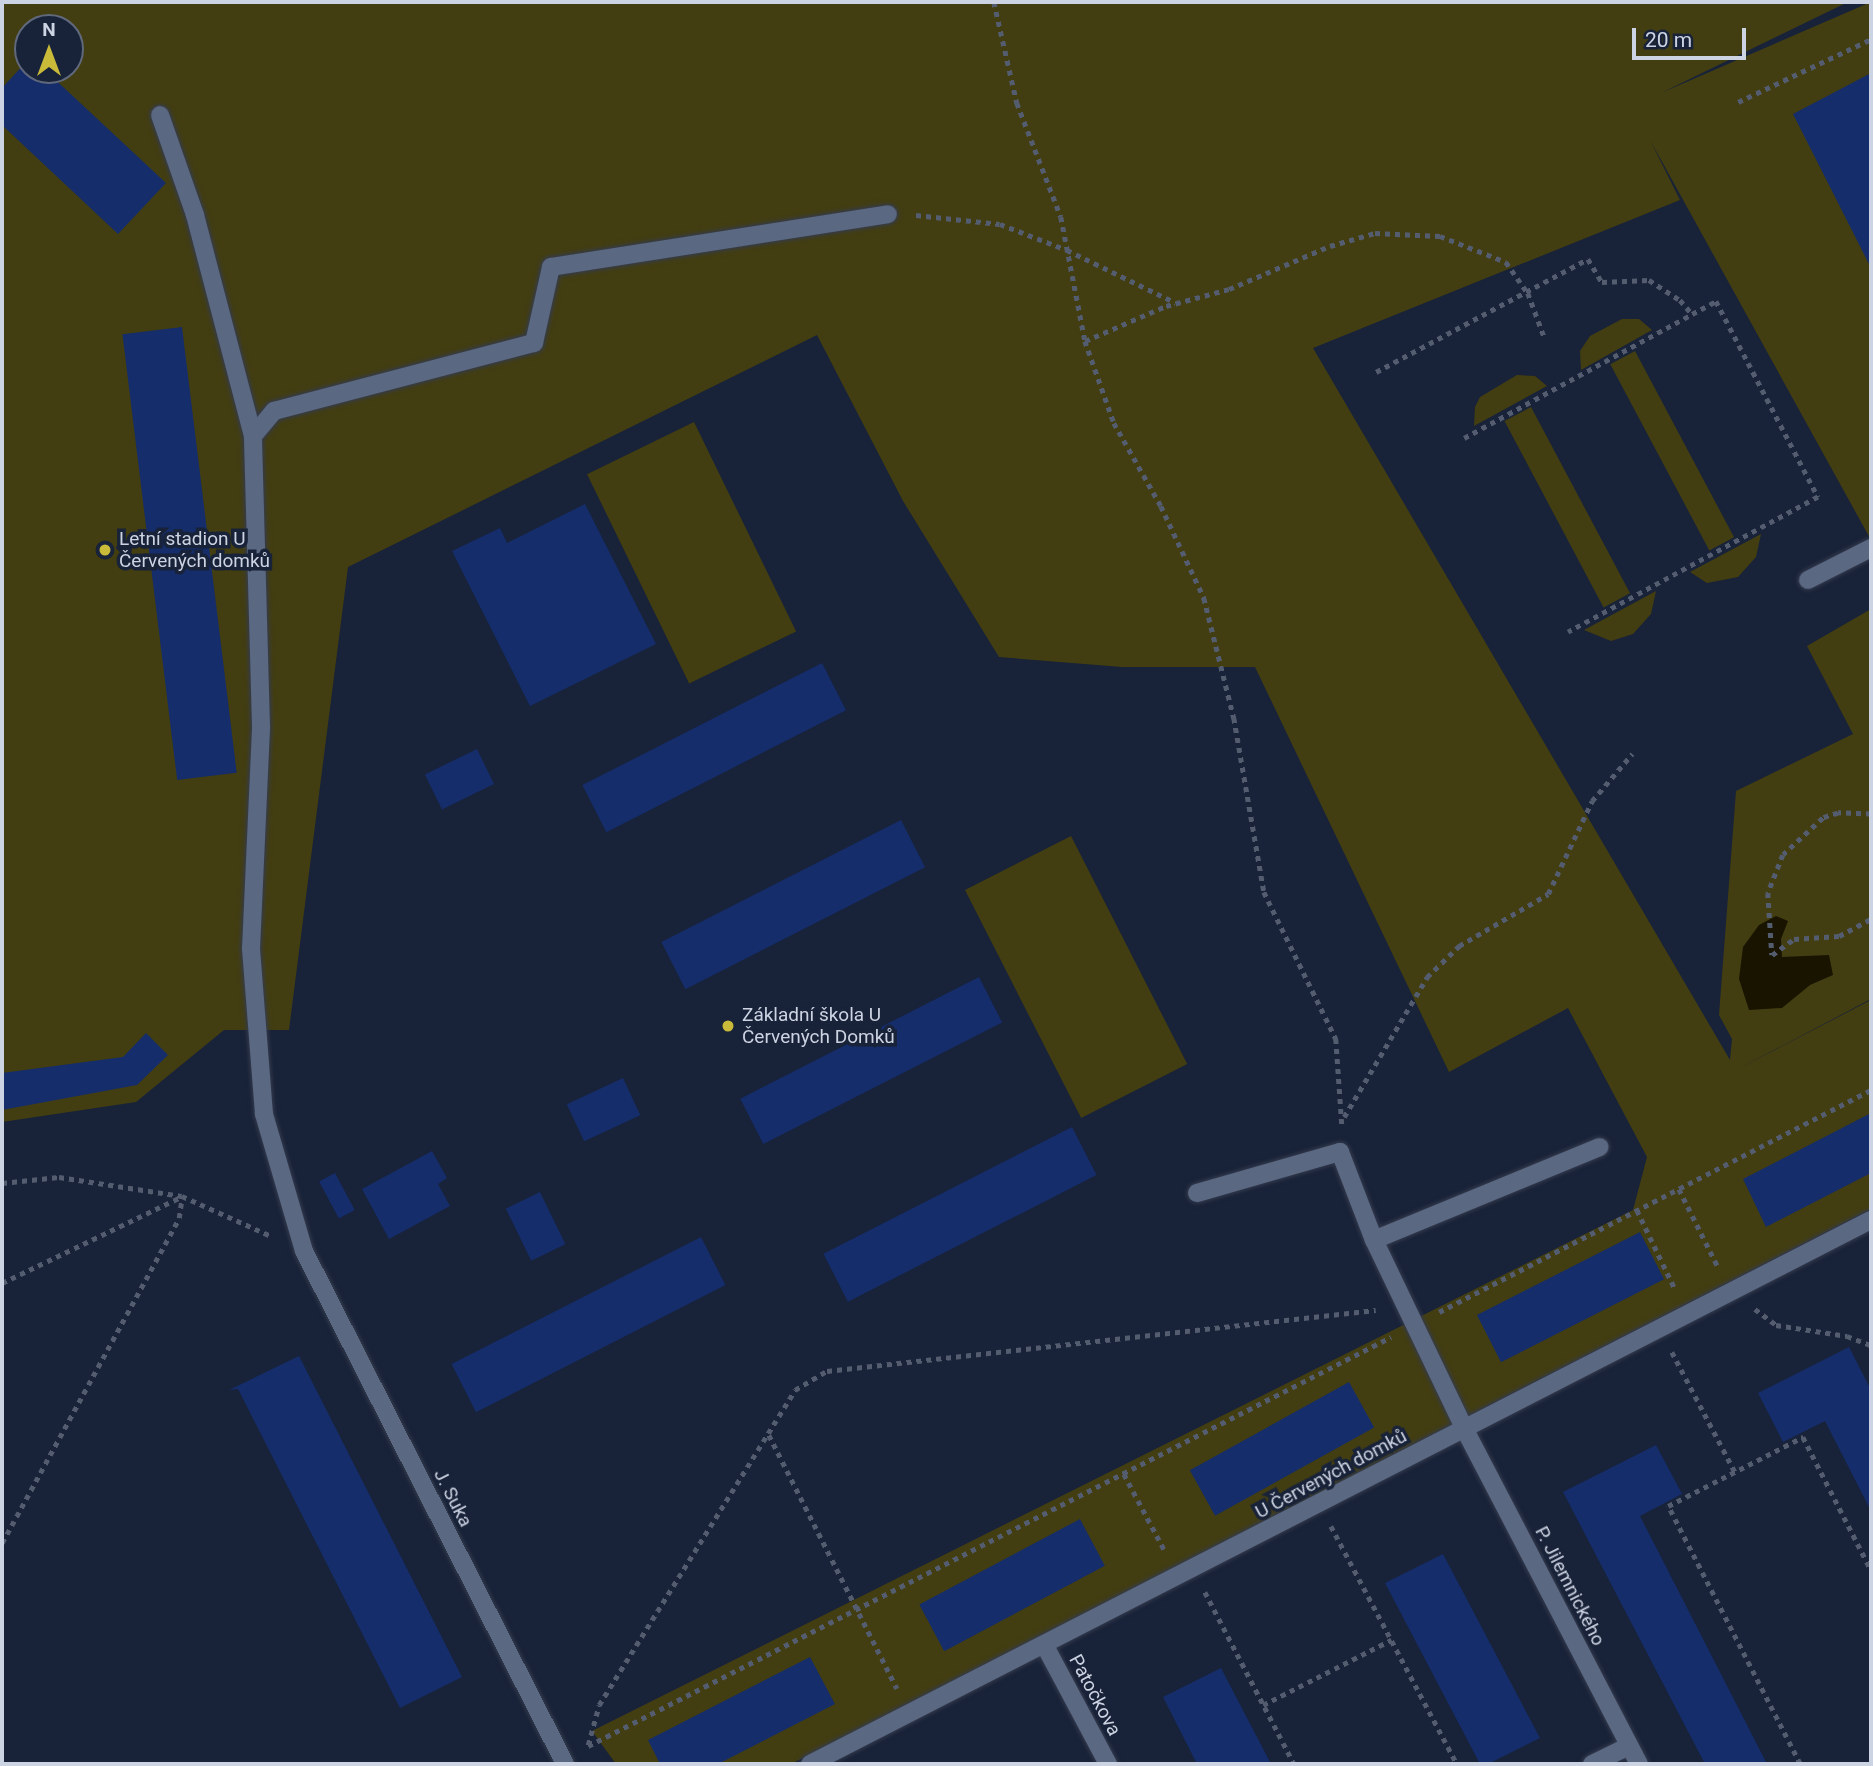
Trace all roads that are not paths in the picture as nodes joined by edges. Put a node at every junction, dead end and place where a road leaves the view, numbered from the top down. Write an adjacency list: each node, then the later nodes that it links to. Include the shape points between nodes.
1 (160, 115): 3 (street, J. Suka, via 195,215)
2 (888, 214): 3 (street, via 551,267 534,343 274,411)
3 (253, 436): 13 (street, J. Suka, via 261,726 251,949 264,1114 304,1251)
4 (1871, 548): 5 (street)
5 (1808, 580)
6 (1600, 1147): 9 (street)
7 (1196, 1193): 9 (street, P. Jilemnického, via 1340,1152)
8 (1871, 1220): 10 (street, U Červených domků)
9 (1374, 1240): 10 (street, P. Jilemnického)
10 (1464, 1428): 11 (street, U Červených domků); 12 (street, P. Jilemnického)
11 (1045, 1646): 14 (street, U Červených domků); 15 (street, Patočkova)
12 (1629, 1746): 16 (street); 17 (street, P. Jilemnického)
13 (565, 1764)
14 (810, 1764)
15 (1108, 1764)
16 (1592, 1764)
17 (1639, 1764)

